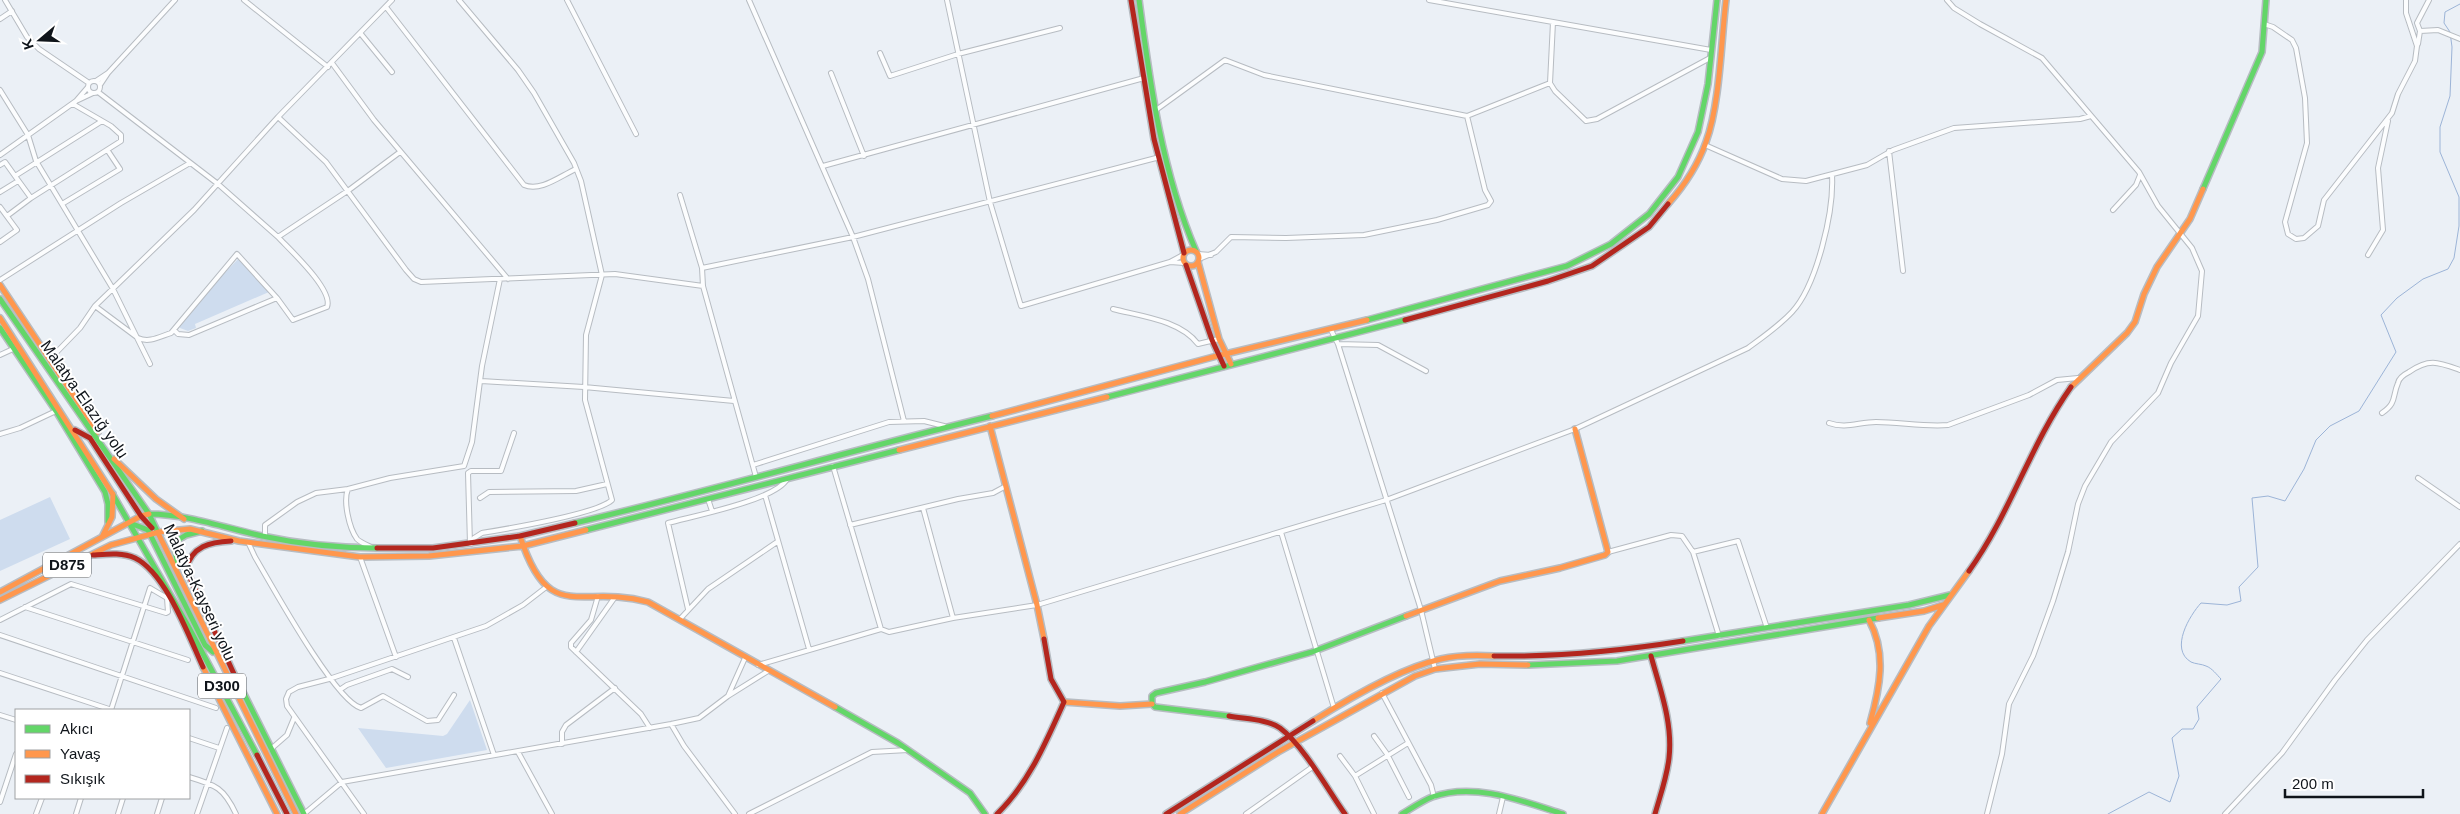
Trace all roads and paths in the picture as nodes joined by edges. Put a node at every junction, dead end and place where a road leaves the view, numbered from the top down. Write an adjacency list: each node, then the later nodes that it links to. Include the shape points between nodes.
1 (5, 0): 19 (street)
2 (175, 0): 37 (street)
3 (244, 0): 33 (street)
4 (392, 0): 18 (street)
5 (459, 0): 63 (street, via 534,93)
6 (567, 0): 50 (street)
7 (749, 0): 62 (street)
8 (948, 0): 30 (street)
9 (1131, 0): 36 (main road)
10 (1138, 0): 43 (main road)
11 (1429, 0): 21 (street)
12 (1717, 0): 28 (main road)
13 (1726, 0): 52 (main road, via 1713,115)
14 (1947, 0): 45 (street, via 1973,20 2042,58)
15 (2266, 0): 22 (main road)
16 (2406, 0): 27 (street, via 2406,13)
17 (2429, 0): 24 (street, via 2417,23)
18 (386, 7): 25 (street); 63 (street, via 524,185 540,186)
19 (12, 11): 20 (street); 39 (street, via 27,37 39,49)
20 (0, 19)
21 (1553, 22): 28 (street); 38 (street)
22 (2264, 24): 47 (street, via 2292,40 2305,98 2307,143 2285,222 2291,237 2304,238 2318,226 2324,200); 80 (main road, via 2262,52 2210,176)
23 (1060, 28): 30 (street)
24 (2420, 32): 26 (street, via 2438,30); 27 (street)
25 (361, 34): 32 (street); 34 (street)
26 (2460, 39)
27 (2418, 46): 47 (street, via 2415,61)
28 (1711, 50): 31 (main road)
29 (880, 53): 30 (street, via 890,76)
30 (958, 54): 49 (street)
31 (1710, 58): 38 (street, via 1591,121 1580,118); 105 (main road, via 1699,131 1688,159 1675,184 1645,219 1623,238 1567,266)
32 (332, 63): 33 (street); 55 (street)
33 (328, 67): 46 (street)
34 (392, 72)
35 (831, 73): 57 (street)
36 (1144, 78): 49 (street); 84 (main road, via 1154,139)
37 (98, 83): 39 (street); 41 (street)
38 (1550, 83): 44 (street)
39 (89, 85): 41 (street); 42 (street)
40 (0, 89): 51 (street)
41 (96, 93): 42 (street); 60 (street)
42 (74, 102): 48 (street, via 77,108); 51 (street)
43 (1156, 110): 44 (street, via 1225,60 1264,75); 86 (main road, via 1185,224)
44 (1467, 116): 86 (street, via 1485,190 1491,201 1488,205 1438,220 1364,235 1231,237 1210,255)
45 (2091, 116): 54 (street, via 1962,126); 66 (street)
46 (278, 117): 69 (street); 70 (street, via 326,162)
47 (2389, 119): 85 (street, via 2378,168 2383,230)
48 (102, 121): 53 (street, via 121,135 121,141); 59 (street)
49 (974, 126): 57 (street); 74 (street)
50 (636, 134)
51 (28, 135): 56 (street); 59 (street)
52 (1705, 145): 64 (street, via 1782,179 1806,182); 110 (main road, via 1686,183 1661,214 1632,240 1592,266)
53 (108, 151): 68 (street); 75 (street, via 120,169)
54 (1889, 151): 64 (street, via 1867,164); 90 (street)
55 (400, 152): 70 (street); 93 (street)
56 (0, 155)
57 (864, 156): 62 (street)
58 (1156, 158): 74 (street)
59 (36, 161): 65 (street); 68 (street)
60 (190, 163): 69 (street); 79 (street)
61 (0, 165): 65 (street, via 5,162)
62 (823, 166): 82 (street)
63 (576, 169): 91 (street)
64 (1832, 175): 133 (street, via 1831,215 1809,285 1794,311 1772,332 1748,348)
65 (15, 176): 67 (street)
66 (2140, 176): 77 (street); 80 (street)
67 (18, 181): 71 (street); 73 (street)
68 (50, 184): 73 (street); 75 (street)
69 (218, 184): 81 (street); 97 (street)
70 (349, 190): 81 (street); 92 (street, via 414,279 435,283)
71 (0, 192)
72 (680, 194): 89 (street)
73 (31, 198): 78 (street)
74 (990, 202): 82 (street); 87 (street, via 1021,306)
75 (62, 204): 79 (street)
76 (1, 210): 78 (street)
77 (2113, 210)
78 (7, 216): 83 (street, via 17,230)
79 (78, 231): 94 (street); 97 (street)
80 (2180, 234): 122 (main road, via 2157,267 2135,322); 294 (street, via 2192,248 2202,271 2198,316 2158,393 2111,442 2085,486 2053,602 2033,656 2008,704 2002,754)
81 (278, 237): 98 (street, via 316,278 329,302 322,309 293,320)
82 (853, 237): 89 (street); 128 (street, via 868,280)
83 (0, 242)
84 (1183, 254): 86 (main road, via 1191,249); 87 (street); 88 (main road)
85 (2368, 255)
86 (1198, 256): 88 (main road, via 1194,266); 108 (main road)
87 (1170, 262): 88 (street)
88 (1185, 264): 109 (main road)
89 (702, 268): 96 (street)
90 (1903, 271)
91 (602, 275): 93 (street); 96 (street, via 627,275); 124 (street, via 586,335)
92 (500, 279): 93 (street); 123 (street)
93 (508, 279)
94 (0, 280)
95 (0, 285): 115 (main road)
96 (703, 286): 125 (street)
97 (113, 289): 100 (street); 107 (street)
98 (277, 298): 106 (street, via 188,335 174,330); 106 (street, via 237,254)
99 (0, 299): 136 (main road, Malatya-Elazığ yolu / D300)
100 (95, 306): 107 (street); 115 (street, via 80,328)
101 (1113, 309): 109 (street, via 1164,322 1192,337 1198,344)
102 (0, 318): 119 (main road, Malatya-Elazığ yolu / D300)
103 (0, 322): 119 (main road)
104 (0, 328): 111 (main road)
105 (1331, 330): 110 (street); 112 (main road)
106 (171, 333): 107 (street, via 145,341)
107 (138, 338): 116 (street)
108 (1219, 339): 109 (street); 112 (main road)
109 (1212, 340): 114 (main road)
110 (1336, 341): 117 (main road); 121 (street, via 1378,345); 149 (street)
111 (13, 349): 113 (street); 126 (main road)
112 (1228, 354): 114 (main road); 117 (main road)
113 (0, 355)
114 (1221, 355): 118 (main road); 130 (main road)
115 (50, 359): 136 (main road)
116 (150, 364)
117 (1231, 364): 118 (main road)
118 (1224, 366): 131 (main road)
119 (33, 367): 132 (main road, Malatya-Elazığ yolu / D300)
120 (2460, 370): 127 (street, via 2429,361 2419,365 2404,375 2391,404)
121 (1426, 371)
122 (2078, 378): 129 (street, via 2057,380 2029,395 1948,425 1874,422 1842,427); 185 (main road, via 2045,430 1994,530)
123 (481, 381): 124 (street); 144 (street, via 472,442 464,466 390,478)
124 (584, 387): 125 (street); 142 (street)
125 (734, 401): 137 (street)
126 (56, 411): 135 (street); 159 (main road, via 105,492)
127 (2382, 413)
128 (904, 421): 130 (street, via 924,420); 137 (street, via 889,422)
129 (1829, 423)
130 (946, 426): 139 (main road)
131 (990, 426): 138 (main road); 143 (main road)
132 (74, 429): 145 (main road, Malatya-Elazığ yolu / D300); 154 (main road, via 90,438)
133 (1575, 430): 149 (street); 176 (main road)
134 (514, 433): 171 (street, via 501,471 468,473)
135 (0, 434)
136 (110, 455): 151 (main road, Malatya-Elazığ yolu / D300); 156 (main road, via 156,499)
137 (753, 465): 139 (street)
138 (833, 466): 140 (main road); 158 (street)
139 (756, 478): 163 (main road)
140 (788, 478): 146 (street, via 781,487); 148 (main road)
141 (2418, 478): 150 (street)
142 (607, 484): 147 (street, via 576,491 489,492); 171 (street, via 612,500 608,504 482,534)
143 (1006, 486): 152 (street, via 993,493); 191 (main road)
144 (348, 489): 164 (street, via 316,493 297,502 265,525); 175 (street, via 345,496 358,539)
145 (112, 491): 157 (main road, Malatya-Elazığ yolu / D300); 159 (main road, via 114,514)
146 (765, 495): 153 (street); 170 (street)
147 (480, 498)
148 (708, 499): 153 (street); 174 (main road)
149 (1386, 500): 162 (street); 195 (street)
150 (2460, 507)
151 (145, 508): 154 (main road); 155 (main road, Malatya-Elazığ yolu / D300)
152 (923, 508): 158 (street); 196 (street)
153 (712, 511): 194 (street, via 668,523 667,527)
154 (140, 514): 155 (main road); 157 (main road); 161 (main road)
155 (149, 514): 156 (main road); 161 (main road, Malatya-Kayseri yolu / D300)
156 (184, 519): 164 (main road)
157 (129, 523): 165 (main road, via 144,527); 166 (main road, D875); 167 (main road, Malatya-Elazığ yolu / D300)
158 (850, 526): 201 (street)
159 (108, 530): 166 (main road)
160 (202, 531): 161 (main road); 168 (main road); 181 (main road, via 183,534 176,540 174,549)
161 (159, 532): 165 (main road); 181 (main road, Malatya-Kayseri yolu / D300)
162 (1281, 532): 191 (street); 207 (street)
163 (520, 536): 171 (main road); 174 (main road)
164 (265, 537): 175 (main road)
165 (152, 538): 167 (main road); 173 (main road); 209 (main road, via 205,645)
166 (100, 540): 184 (main road, D875)
167 (138, 540): 173 (main road, D300); 178 (main road, D875, via 111,545)
168 (238, 541): 169 (main road); 248 (main road, via 200,546 189,558 186,570)
169 (248, 542): 179 (main road); 221 (street)
170 (777, 542): 194 (street, via 708,589); 206 (street)
171 (470, 544): 175 (main road)
172 (2460, 544): 295 (street, via 2367,640 2282,753)
173 (141, 546): 180 (main road, D300)
174 (523, 546): 179 (main road, via 429,556); 183 (main road)
175 (374, 550)
176 (1608, 552): 177 (street, via 1676,534 1685,539); 195 (main road, via 1599,558 1500,581)
177 (1693, 552): 200 (street, via 1738,540); 203 (street)
178 (86, 556): 182 (main road, via 120,553 146,566); 189 (main road, D875)
179 (360, 557): 211 (street)
180 (151, 562): 182 (main road); 275 (main road, D300, via 226,692)
181 (181, 581): 209 (main road, Malatya-Kayseri yolu / D300)
182 (158, 582): 188 (main road)
183 (545, 588): 186 (main road, via 558,595); 204 (street, via 486,626)
184 (0, 592)
185 (1951, 594): 190 (main road); 200 (main road, via 1909,606)
186 (598, 596): 187 (main road); 208 (street, via 591,620 571,643)
187 (615, 597): 197 (main road, via 648,602); 208 (street)
188 (167, 598): 193 (street, via 166,613); 193 (street, via 150,588); 274 (main road)
189 (0, 600)
190 (1944, 604): 199 (main road, via 1924,611); 240 (main road)
191 (1037, 606): 196 (street); 227 (main road, via 1051,679)
192 (25, 607): 193 (street, via 71,584); 198 (street); 205 (street)
193 (144, 608): 205 (street)
194 (688, 609): 197 (street)
195 (1421, 610): 207 (main road); 214 (street)
196 (953, 618): 201 (street, via 889,632)
197 (680, 619): 212 (main road)
198 (0, 620)
199 (1869, 620): 210 (main road); 240 (main road, via 1881,666 1880,689)
200 (1767, 628): 203 (main road)
201 (881, 630): 206 (street)
202 (0, 635): 219 (street)
203 (1720, 636): 214 (main road, via 1611,652 1542,657 1468,655)
204 (454, 638): 211 (street); 252 (street)
205 (133, 642): 213 (street); 219 (street)
206 (809, 649): 215 (street)
207 (1316, 650): 228 (main road, via 1156,693 1152,696); 230 (street)
208 (576, 652): 222 (street)
209 (216, 655): 235 (main road, Malatya-Kayseri yolu / D300)
210 (1651, 656): 216 (main road, via 1562,664 1480,664); 292 (main road, via 1665,707 1670,741 1668,767)
211 (396, 657): 221 (street)
212 (745, 658): 215 (main road); 226 (street)
213 (188, 660)
214 (1433, 661): 216 (street); 230 (main road)
215 (758, 665): 217 (main road)
216 (1435, 669): 224 (main road)
217 (768, 671): 226 (street); 249 (main road, via 872,726)
218 (0, 673): 231 (street)
219 (122, 677): 229 (street); 232 (street)
220 (408, 677): 223 (street, via 392,669)
221 (329, 679): 223 (street); 234 (street, via 289,692 287,706)
222 (615, 688): 239 (street); 246 (street, via 566,725)
223 (341, 689): 225 (street, via 354,706 361,708 383,696 426,721 434,722)
224 (1382, 693): 244 (main road); 245 (street)
225 (454, 695)
226 (728, 696): 237 (street, via 699,718)
227 (1064, 702): 228 (main road, via 1120,706); 283 (main road, via 1027,774)
228 (1152, 704): 241 (main road, via 1160,708 1269,723)
229 (216, 708)
230 (1334, 708): 241 (main road)
231 (108, 709)
232 (111, 709)
233 (0, 715): 236 (street)
234 (294, 718): 248 (street, via 287,735); 258 (street)
235 (248, 719): 248 (main road); 276 (main road, Malatya-Kayseri yolu / D300)
236 (15, 720)
237 (671, 724): 239 (street); 280 (street)
238 (227, 728): 247 (street)
239 (650, 728): 246 (street)
240 (1867, 733): 293 (main road)
241 (1289, 736): 244 (main road); 284 (main road)
242 (1374, 736): 251 (street)
243 (190, 738): 247 (street)
244 (1295, 742): 255 (main road); 285 (main road)
245 (1408, 743): 251 (street); 261 (street, via 1431,785)
246 (562, 744): 250 (street)
247 (219, 748): 259 (street)
248 (270, 749): 277 (main road)
249 (908, 750): 281 (street, via 872,752); 282 (main road, via 970,792)
250 (518, 752): 252 (street); 279 (street)
251 (1387, 754): 256 (street); 260 (street)
252 (494, 755): 258 (street)
253 (1340, 756): 256 (street)
254 (15, 757): 267 (street)
255 (1311, 768): 286 (street); 287 (main road)
256 (1355, 776): 288 (street)
257 (190, 777): 259 (street)
258 (342, 782): 277 (street); 278 (street)
259 (207, 783): 272 (street); 273 (street, via 227,795)
260 (1409, 797)
261 (1434, 797): 262 (main road, via 1478,793); 289 (main road)
262 (1503, 797): 290 (street); 291 (main road)
263 (42, 799): 268 (street)
264 (81, 799): 269 (street)
265 (123, 799): 270 (street)
266 (162, 799): 271 (street)
267 (0, 802)
268 (36, 814)
269 (76, 814)
270 (118, 814)
271 (157, 814)
272 (197, 814)
273 (236, 814)
274 (277, 814)
275 (287, 814)
276 (296, 814)
277 (304, 814)
278 (364, 814)
279 (552, 814)
280 (735, 814)
281 (749, 814)
282 (985, 814)
283 (997, 814)
284 (1166, 814)
285 (1180, 814)
286 (1246, 814)
287 (1345, 814)
288 (1374, 814)
289 (1402, 814)
290 (1499, 814)
291 (1563, 814)
292 (1655, 814)
293 (1822, 814)
294 (1987, 814)
295 (2225, 814)

